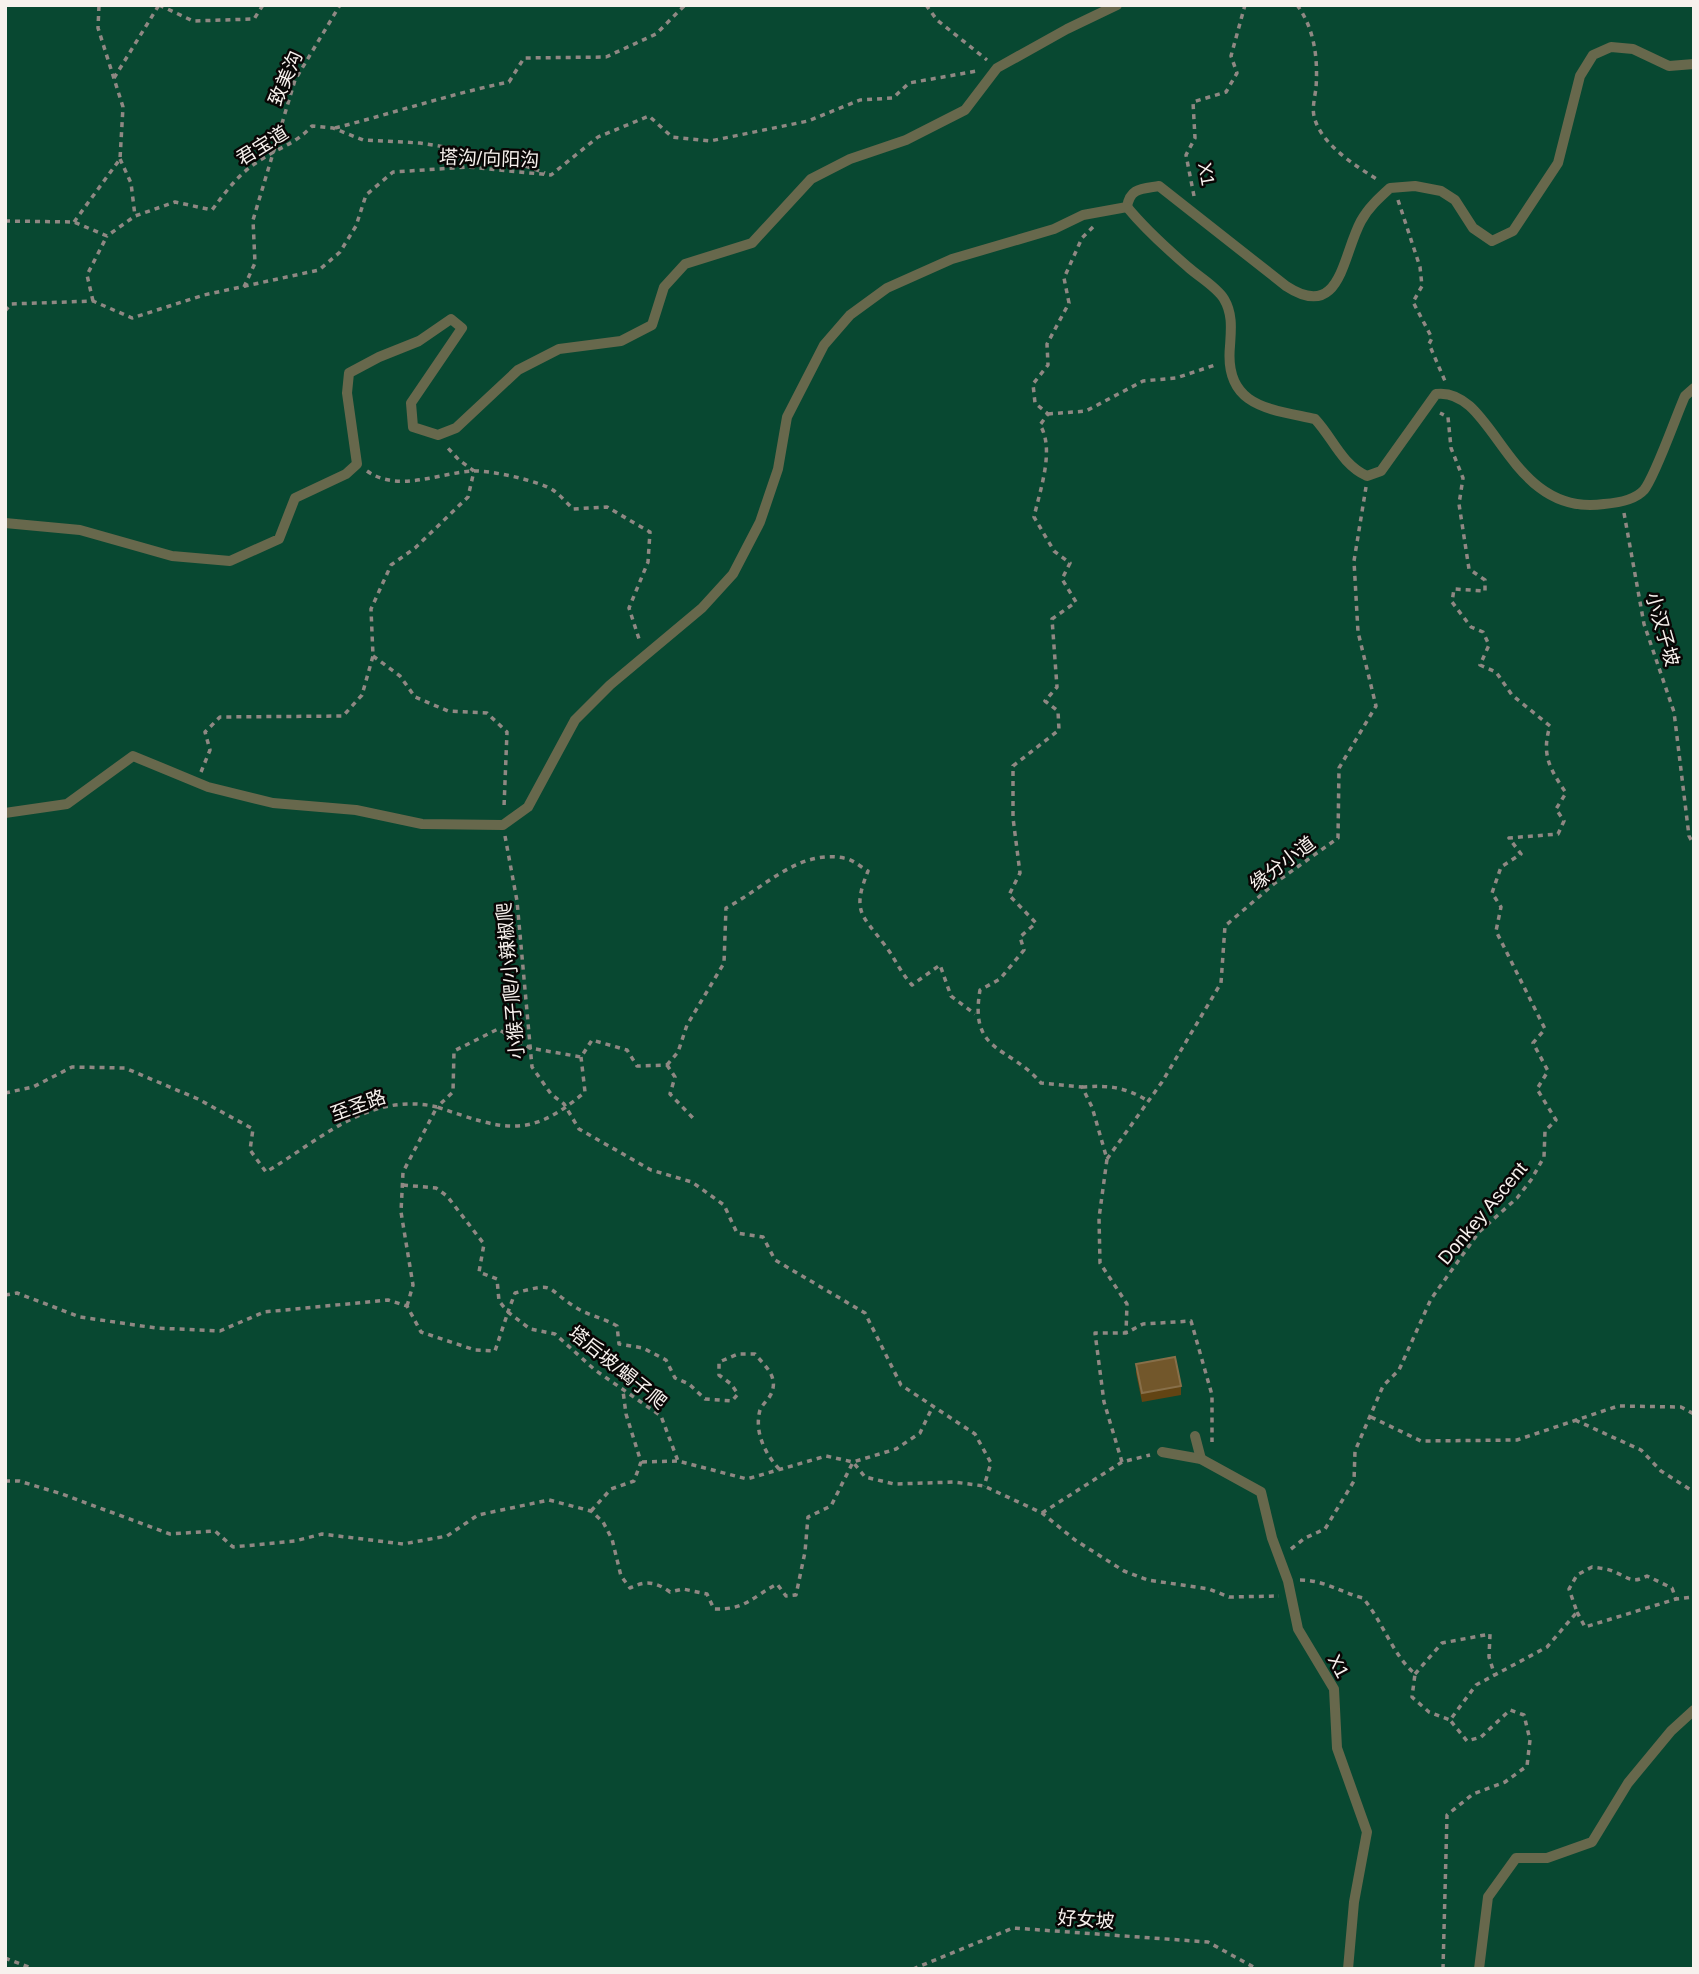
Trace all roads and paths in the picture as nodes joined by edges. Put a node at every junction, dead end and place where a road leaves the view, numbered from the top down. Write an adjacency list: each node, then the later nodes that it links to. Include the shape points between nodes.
1 (99, 5): 11 (path, via 98,28)
2 (159, 5): 3 (path, via 193,21 254,19); 11 (path)
3 (263, 5)
4 (340, 5): 13 (path, 致美沟, via 295,80)
5 (685, 5): 12 (path, 君宝道, via 656,34 606,57 524,58 509,82)
6 (926, 5): 10 (path, via 937,20)
7 (1117, 5): 10 (lane)
8 (1245, 5): 17 (path, X1, via 1230,56 1237,73 1226,92 1192,102 1195,138 1186,155)
9 (1694, 64): 17 (lane, via 1669,66 1633,50 1611,47 1593,55 1580,76 1559,163 1513,230 1492,241 1473,228 1455,200 1441,191 1390,188 1361,221 1336,286 1320,297 1301,296)
10 (997, 68): 15 (path, 塔沟/向阳沟, via 909,83 893,98 860,100 808,121 709,141 672,137 649,116 598,137); 30 (lane, via 965,110 811,179 752,243 685,264 664,287 652,325 621,341 559,349 518,370 456,428)
11 (114, 78): 14 (path, via 123,107)
12 (333, 128): 13 (path, 君宝道, via 312,126 296,143); 15 (path, via 363,140 421,143 495,155)
13 (274, 152): 18 (path, 君宝道, via 237,177 212,210 176,202); 23 (path, 致美沟, via 253,220 255,263)
14 (120, 159): 18 (path, via 131,183); 20 (path)
15 (551, 175): 23 (path, 塔沟/向阳沟, via 468,167 393,172 366,195 356,226 340,252 319,270)
16 (1127, 207): 17 (lane, via 1129,195 1136,189 1159,186); 26 (lane, via 1224,299 1232,323); 37 (lane, via 1083,215 1054,229 952,259 887,288 850,315 824,345 787,417 778,469 764,511 733,574)
17 (1195, 215)
18 (135, 216): 22 (path, 君宝道)
19 (5, 220): 20 (path)
20 (74, 222): 22 (path)
21 (1097, 224): 29 (path, via 1082,238 1064,278 1069,303 1047,344 1048,365 1033,384 1035,403)
22 (107, 236): 24 (path, via 87,275)
23 (243, 288): 24 (path, 塔沟/向阳沟, via 132,318)
24 (93, 301): 25 (path, 塔沟/向阳沟, via 11,304)
25 (5, 311)
26 (1228, 360): 29 (path, via 1176,378 1143,381 1086,411); 33 (lane, via 1245,398 1262,409 1315,419 1338,452)
27 (1694, 388): 34 (lane, via 1685,396 1644,490)
28 (1436, 411): 61 (path, Donkey Ascent, via 1448,417 1451,448 1463,478 1459,504 1469,569 1485,580 1485,591 1454,589 1452,602 1489,645 1480,665 1496,672 1511,695 1550,726 1544,744 1548,766 1566,793 1556,809 1564,821 1558,834 1509,838 1521,854 1502,867 1492,893 1502,907 1496,931 1545,1029 1533,1043 1548,1071 1537,1089 1556,1120 1545,1131 1544,1157 1531,1180 1479,1233 1431,1299 1399,1370 1383,1386)
29 (1048, 414): 42 (path, via 1040,425 1047,436 1034,517 1054,551 1070,564 1062,579 1076,603 1052,619 1058,687 1045,701 1058,711 1059,730 1013,766 1020,873 1009,895 1036,923 1020,937 1024,950 1000,979 980,990)
30 (438, 435): 31 (lane, via 413,427 411,403 463,328 451,319 419,341 349,373 347,393); 32 (path)
31 (357, 464): 32 (path, via 380,480 441,478); 35 (lane, via 295,498 279,539 230,561 172,556 80,530)
32 (474, 471): 36 (path, via 468,498 391,565 371,609); 37 (path, via 551,489 573,509 607,507 650,532 648,562 629,608)
33 (1367, 476): 34 (lane, via 1381,471 1436,394 1449,392 1480,415 1533,485 1570,502 1595,506); 48 (path, 缘分小道, via 1354,561 1358,632 1376,706 1339,768 1338,838 1225,926 1221,983)
34 (1622, 502): 41 (path, 小汉子坡, via 1644,624 1674,712 1689,836)
35 (5, 523)
36 (373, 656): 38 (path, via 362,695 343,716 220,717 205,732 210,750); 40 (path, 小猴子爬/小辣椒爬, via 400,676 415,698 448,711 487,713 506,732)
37 (645, 657): 40 (lane, via 575,720 528,807)
38 (197, 783): 39 (lane, via 133,756 68,804); 40 (lane, via 273,803 356,810 422,824)
39 (5, 813)
40 (503, 825): 43 (path, 小猴子爬/小辣椒爬, via 517,901)
41 (1694, 845)
42 (976, 1015): 45 (path, via 951,996 940,965 912,985 897,968 887,947 864,923 859,899 867,871 845,858 820,859 799,863 726,908 724,963); 46 (path, via 982,1034 1012,1061 1029,1068 1041,1083)
43 (530, 1048): 44 (path); 49 (path, via 498,1029 454,1051 453,1092); 50 (path, 小猴子爬/小辣椒爬, via 532,1067)
44 (582, 1057): 45 (path, via 592,1040 627,1050 637,1066); 50 (path, via 585,1092)
45 (667, 1065): 51 (path, via 675,1077 670,1094)
46 (1082, 1087): 48 (path, via 1129,1090); 52 (path)
47 (5, 1093): 49 (path, 至圣路, via 33,1087 72,1067 124,1068 198,1098 253,1129 250,1150 266,1171 335,1125 373,1110 415,1102)
48 (1148, 1101): 52 (path, 缘分小道)
49 (438, 1107): 50 (path, via 493,1125 530,1127); 53 (path, via 403,1172)
50 (567, 1108): 59 (path, 小猴子爬/小辣椒爬, via 579,1129 651,1170 692,1182 724,1205 737,1233 763,1237 775,1260 864,1313 901,1385)
51 (694, 1119)
52 (1107, 1159): 57 (path, via 1099,1218 1100,1263 1127,1304)
53 (402, 1185): 55 (path, via 401,1212 413,1285); 56 (path, via 436,1188 447,1196 484,1244 479,1272 498,1279 499,1301)
54 (5, 1295): 55 (path, via 17,1293 80,1317 220,1331 264,1312 388,1300)
55 (407, 1306): 56 (path, via 421,1332 475,1350 495,1351)
56 (508, 1312): 58 (path, 塔后坡/蝎子爬, via 530,1329 555,1334); 71 (path, via 515,1293 541,1286 556,1290 576,1308 617,1326 619,1344 643,1348 666,1360 675,1377 705,1398 720,1402 732,1401 738,1394 719,1375 719,1362 738,1354 755,1354 774,1380 760,1409 760,1438)
57 (1126, 1333): 69 (path, via 1095,1333 1104,1402); 70 (path, via 1143,1324 1191,1321 1212,1395)
58 (623, 1391): 66 (path, 塔后坡/蝎子爬, via 661,1416); 67 (path)
59 (933, 1406): 68 (path, via 920,1433 896,1449); 73 (path, 小猴子爬/小辣椒爬, via 975,1434 991,1463)
60 (1694, 1414): 62 (path, via 1681,1407 1618,1406)
61 (1371, 1417): 62 (path, via 1421,1441 1517,1440); 77 (path, Donkey Ascent, via 1355,1451 1354,1481 1325,1529)
62 (1575, 1420): 74 (path, via 1641,1450 1661,1471)
63 (1195, 1436): 65 (lane)
64 (1162, 1452): 65 (lane, X1); 69 (path)
65 (1201, 1458): 70 (lane, X1)
66 (678, 1461): 67 (path); 71 (path, via 747,1479)
67 (641, 1462): 75 (path, via 634,1481 611,1489)
68 (853, 1462): 71 (path, via 826,1456); 73 (path, via 865,1477 894,1484); 75 (path, via 831,1506 808,1517 796,1595 786,1596 777,1584 732,1610 714,1609 707,1594 683,1589 670,1592 660,1584 643,1582 630,1588 621,1576 612,1539)
69 (1122, 1462): 76 (path)
70 (1212, 1465): 77 (lane, X1, via 1261,1492 1272,1538)
71 (780, 1469)
72 (5, 1481): 75 (path, via 62,1494 170,1534 215,1531 233,1547 323,1534 403,1544 447,1536 478,1515 549,1500)
73 (984, 1486): 76 (path)
74 (1694, 1492)
75 (591, 1511)
76 (1042, 1513): 79 (path, via 1124,1572 1148,1580 1209,1589 1229,1597)
77 (1282, 1557): 78 (lane, X1)
78 (1288, 1581): 79 (lane, X1); 83 (path, via 1321,1580 1338,1592 1363,1598 1402,1663)
79 (1291, 1596): 91 (lane, X1, via 1298,1629 1334,1689 1337,1748 1367,1832 1353,1902)
80 (1694, 1597): 81 (path)
81 (1676, 1599): 82 (path, via 1586,1627); 82 (path, via 1672,1588 1656,1579 1647,1576 1629,1581 1615,1571 1592,1567 1577,1575 1569,1589)
82 (1577, 1612): 84 (path, via 1547,1647)
83 (1415, 1674): 84 (path, via 1443,1643 1490,1634 1489,1657); 86 (path, via 1412,1697 1429,1712)
84 (1495, 1676): 86 (path, via 1476,1685)
85 (1694, 1710): 93 (lane, via 1628,1783 1592,1842 1547,1858 1516,1858 1488,1897)
86 (1450, 1720): 92 (path, via 1467,1741 1481,1737 1510,1710 1524,1715 1531,1740 1527,1766 1505,1782 1473,1794 1447,1815)
87 (5, 1958): 88 (path)
88 (34, 1969)
89 (913, 1969): 90 (path, 好女坡, via 1013,1928 1208,1941)
90 (1257, 1969)
91 (1348, 1969)
92 (1443, 1969)
93 (1479, 1969)

